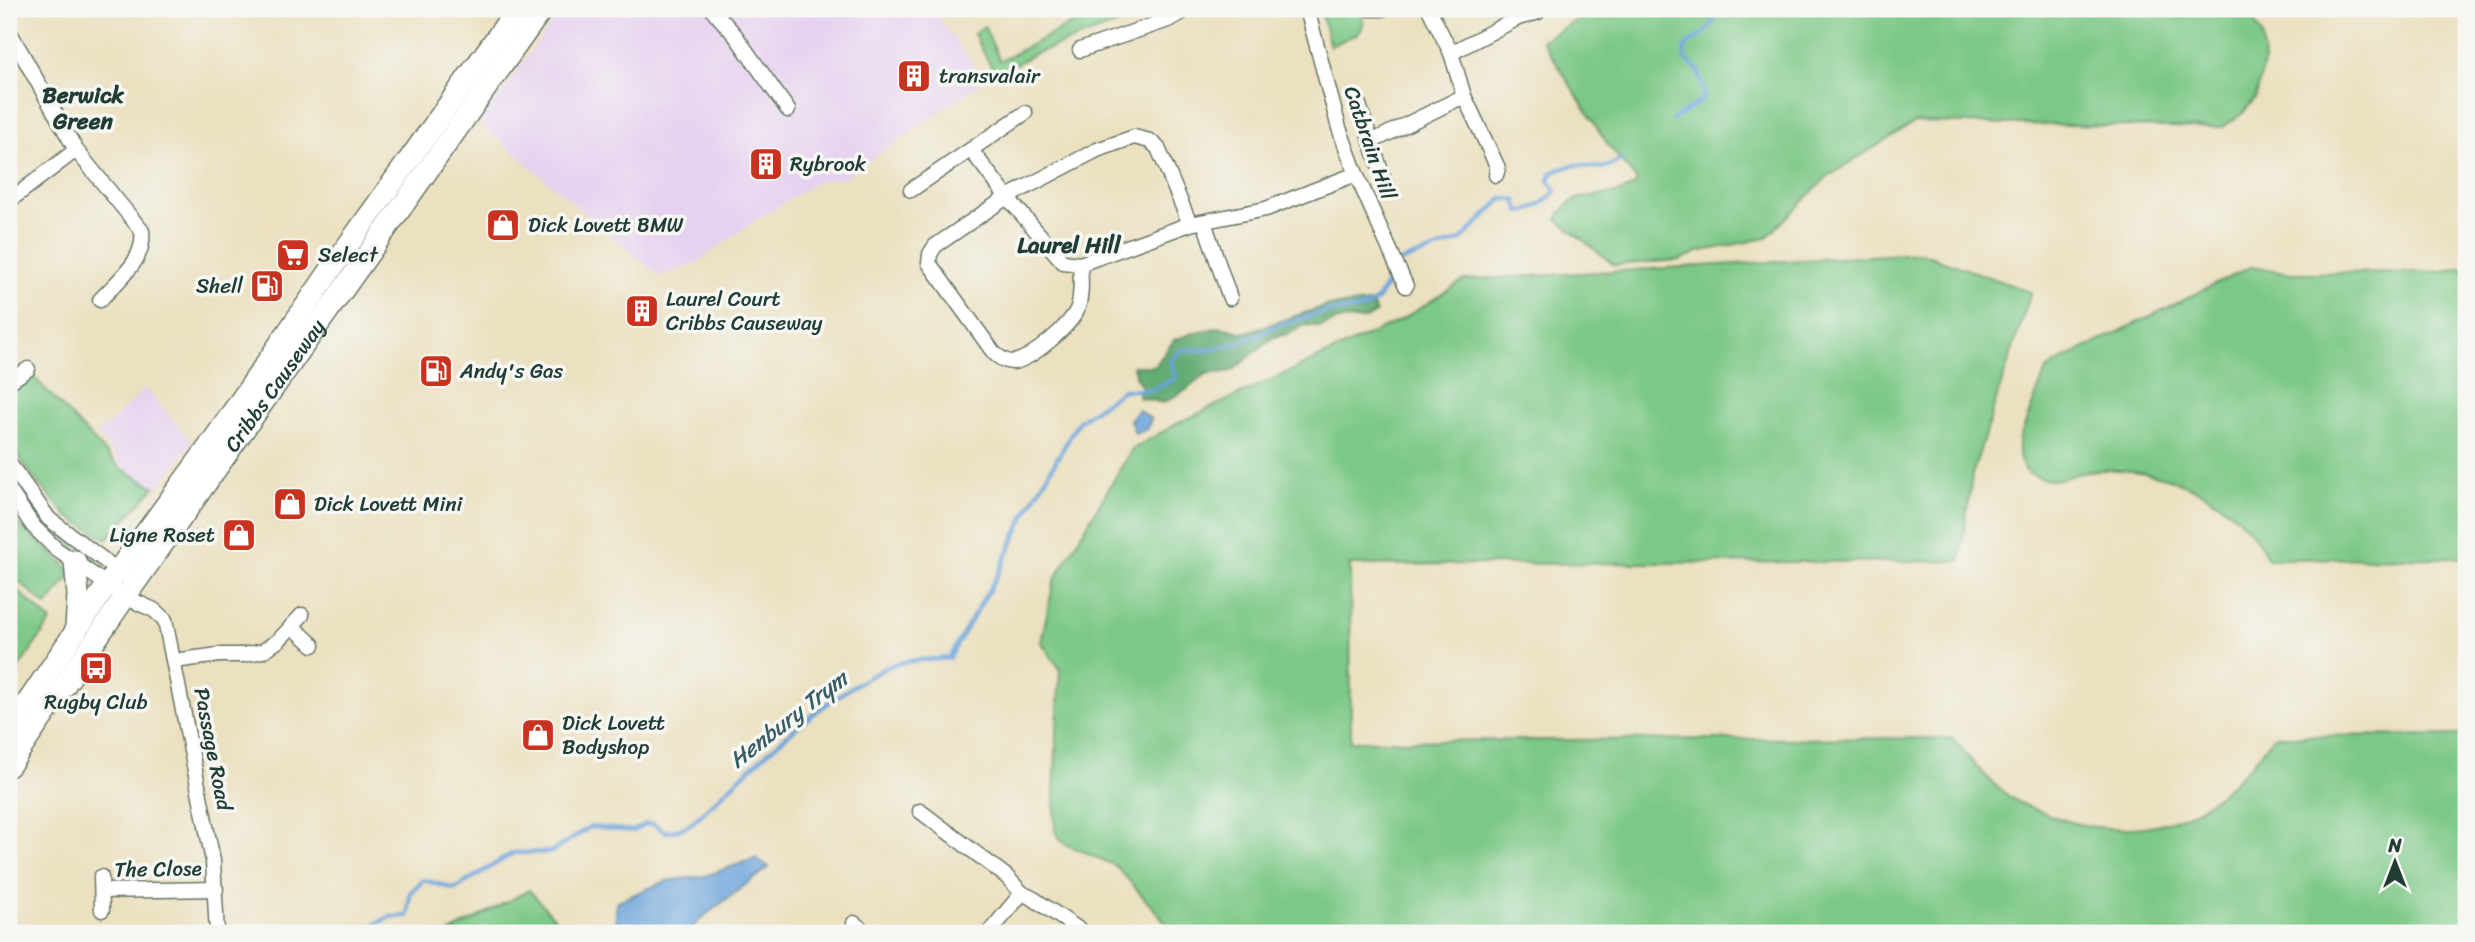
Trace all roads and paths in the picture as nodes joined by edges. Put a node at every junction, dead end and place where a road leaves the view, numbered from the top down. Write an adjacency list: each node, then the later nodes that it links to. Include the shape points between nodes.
1 (517, 9): 36 (main road, Cribbs Causeway)
2 (542, 9): 36 (main road, Cribbs Causeway)
3 (712, 9): 15 (street)
4 (1188, 9): 11 (street)
5 (1307, 9): 20 (street, Catbrain Hill)
6 (1369, 9): 7 (street)
7 (1382, 9)
8 (1429, 9): 12 (street)
9 (1538, 12): 12 (street)
10 (9, 32): 18 (street)
11 (1080, 50)
12 (1451, 53): 13 (street)
13 (1464, 96): 17 (street); 21 (street, via 1498,168)
14 (1357, 99): 17 (street)
15 (788, 110)
16 (1025, 113): 19 (street)
17 (1371, 142): 22 (street)
18 (76, 150): 25 (street); 30 (street, via 142,231 144,244 135,261)
19 (971, 150): 23 (street); 24 (street)
20 (1356, 174): 26 (street, via 1266,209); 28 (street, Catbrain Hill)
21 (1496, 175)
22 (1385, 183)
23 (911, 190)
24 (1007, 197): 26 (street, via 1097,150 1140,137 1154,144); 27 (street, via 1063,262); 27 (street, via 935,246 929,263 1000,359 1018,361 1072,321 1082,281)
25 (9, 201)
26 (1197, 223): 27 (street); 29 (street)
27 (1080, 264)
28 (1405, 286)
29 (1230, 298)
30 (100, 300)
31 (28, 369): 32 (street)
32 (9, 382)
33 (9, 463): 36 (street, via 49,519)
34 (9, 491): 35 (street, via 33,526)
35 (75, 561): 36 (street); 39 (main road)
36 (115, 582): 39 (main road, Cribbs Causeway); 41 (street, Passage Road, via 165,620); 43 (main road, Cribbs Causeway)
37 (302, 615): 38 (street)
38 (292, 626): 40 (street); 41 (street, via 263,651)
39 (76, 631): 42 (main road, Cribbs Causeway)
40 (313, 645)
41 (174, 661): 45 (street, Passage Road)
42 (9, 730)
43 (9, 766)
44 (920, 811): 46 (street)
45 (216, 889): 47 (street, The Close, via 102,884); 49 (street, Passage Road)
46 (1022, 893): 51 (street); 52 (street)
47 (102, 911)
48 (854, 923): 50 (street)
49 (217, 933)
50 (866, 933)
51 (989, 933)
52 (1084, 933)

